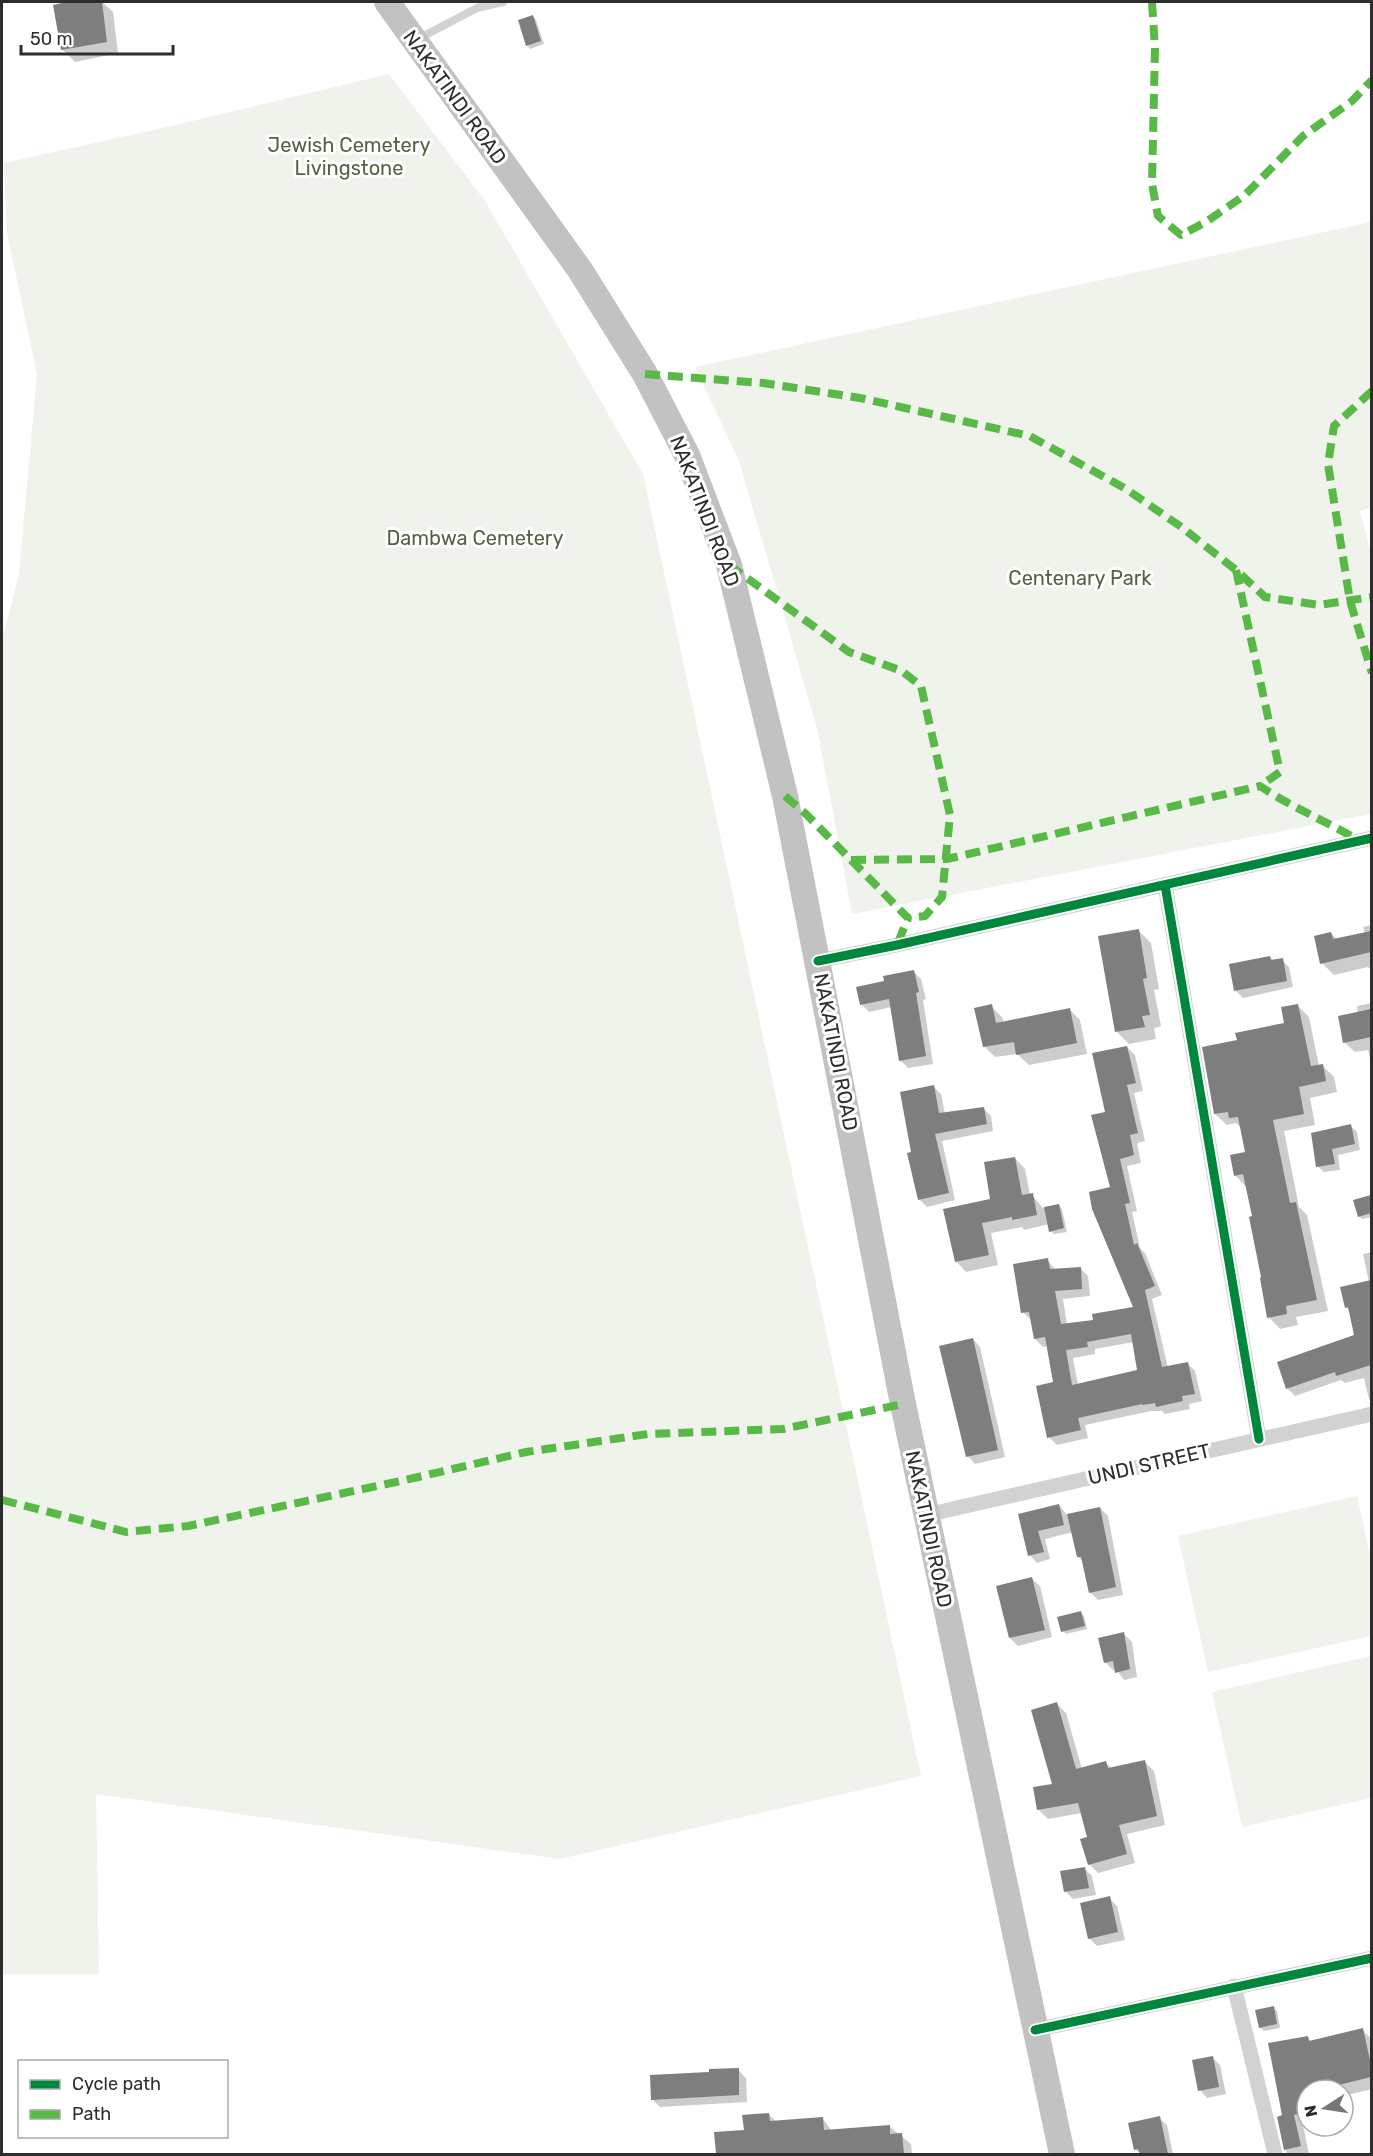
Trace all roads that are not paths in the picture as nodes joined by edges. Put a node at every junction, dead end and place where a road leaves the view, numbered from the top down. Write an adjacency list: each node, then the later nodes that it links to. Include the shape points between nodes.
1 (387, 2): 3 (highway, NAKATINDI ROAD)
2 (503, 2): 3 (lane, via 477,8)
3 (414, 42): 6 (highway, NAKATINDI ROAD, via 580,270 645,374 687,454 729,565 785,796)
4 (1371, 838): 5 (street)
5 (1165, 885): 6 (street); 8 (street)
6 (818, 961): 9 (highway, NAKATINDI ROAD)
7 (1371, 1414): 8 (street, UNDI STREET)
8 (1259, 1439): 9 (street, UNDI STREET)
9 (926, 1515): 12 (highway, NAKATINDI ROAD)
10 (1371, 1958): 11 (street)
11 (1234, 1986): 12 (street); 14 (street)
12 (1035, 2030): 13 (highway, NAKATINDI ROAD)
13 (1062, 2154)
14 (1275, 2154)

